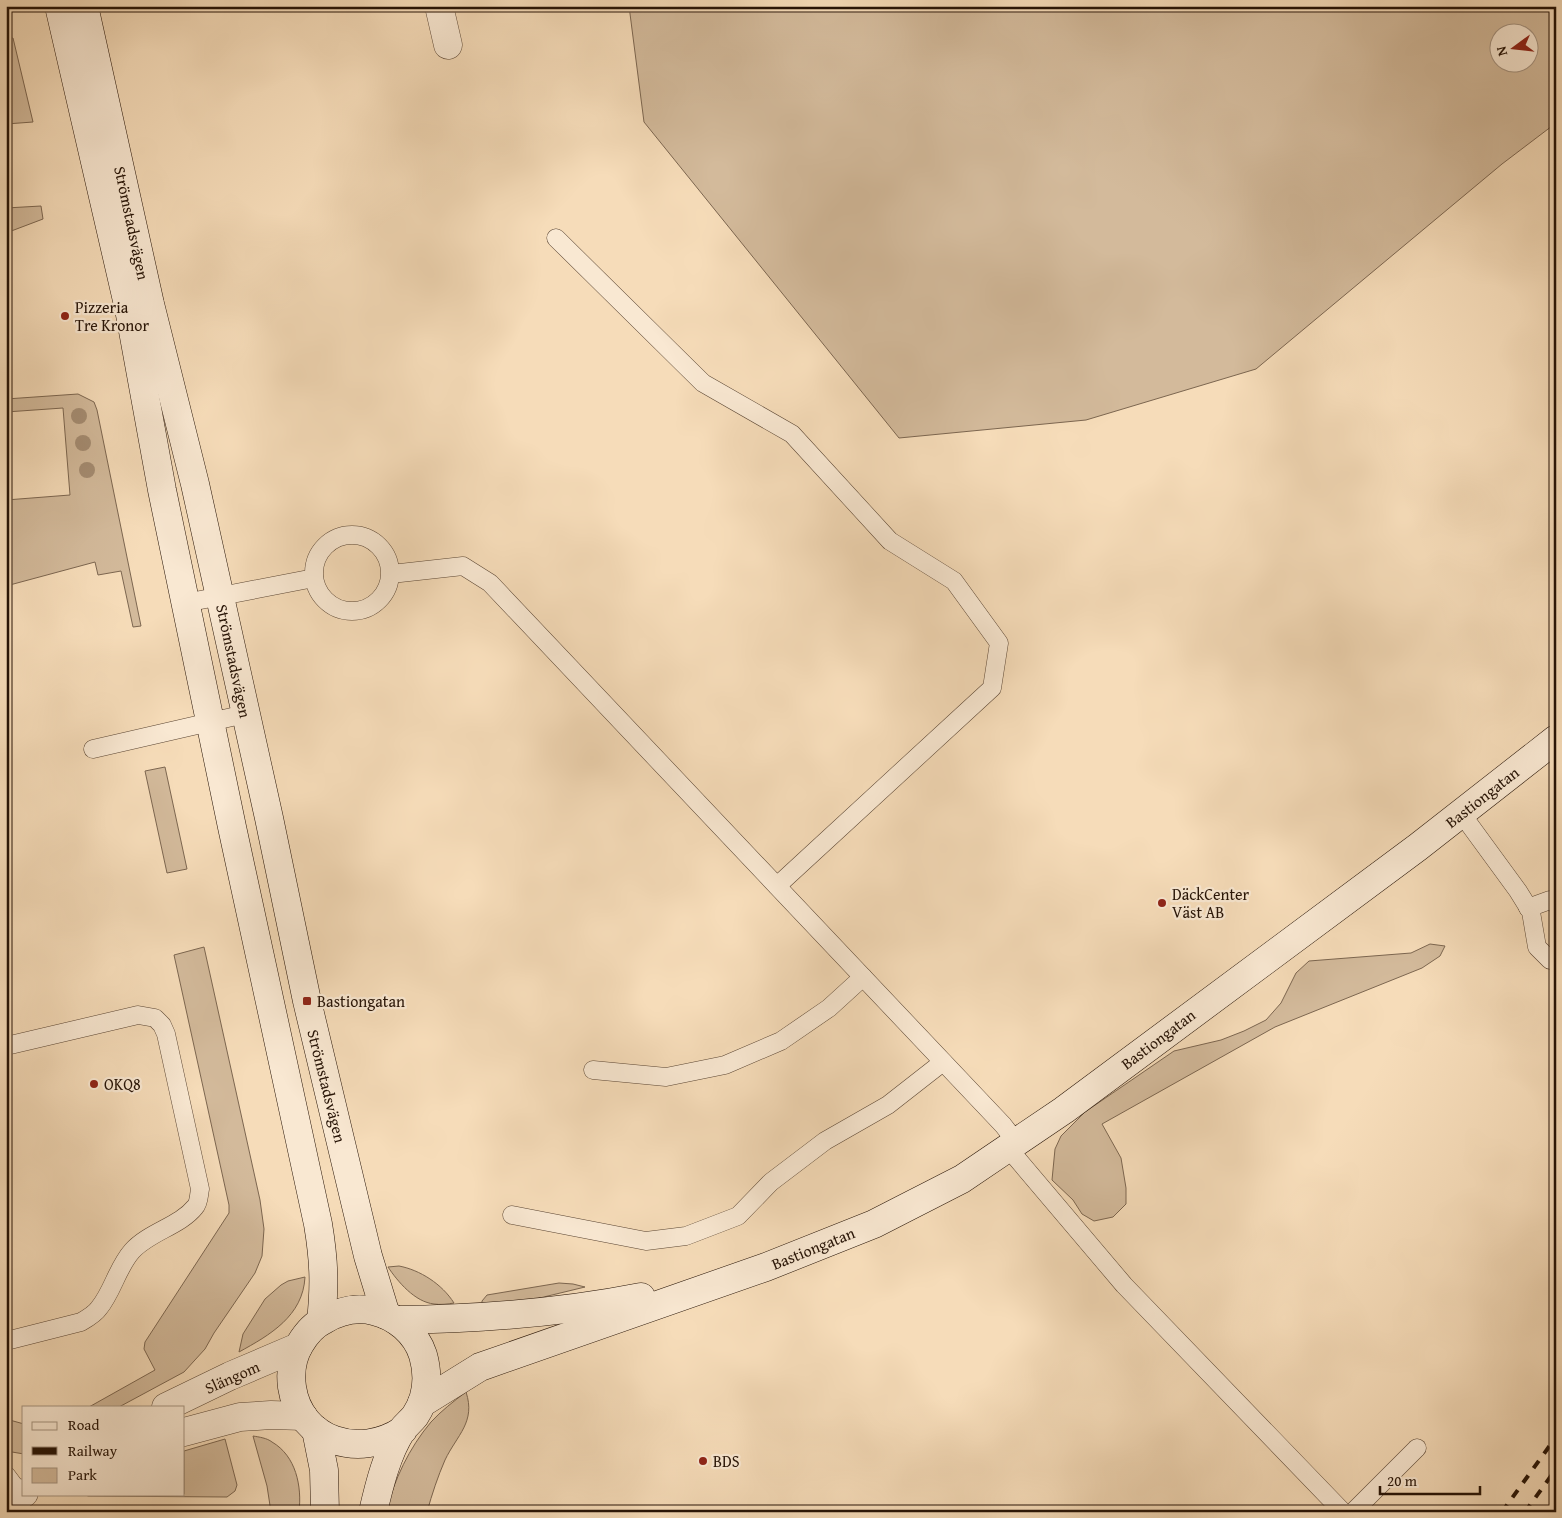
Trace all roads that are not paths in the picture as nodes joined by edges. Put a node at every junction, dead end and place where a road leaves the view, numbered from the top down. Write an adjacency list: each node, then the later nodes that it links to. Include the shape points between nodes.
1 (59, 6): 9 (main road, Strömstadsvägen, via 130,309)
2 (84, 6): 8 (main road, Strömstadsvägen, via 150,304)
3 (439, 6): 4 (main road)
4 (448, 45)
5 (556, 238): 15 (lane, via 703,383 792,434 890,541 954,581 998,643 992,688)
6 (391, 574): 7 (lane, via 389,586 373,606 348,611 325,600); 7 (lane, via 389,561 374,541 350,534 327,544 317,559); 15 (lane, via 463,566 490,583)
7 (314, 578): 8 (lane)
8 (220, 596): 9 (lane); 10 (main road, Strömstadsvägen)
9 (185, 603): 11 (main road, Strömstadsvägen)
10 (246, 714): 11 (lane); 26 (main road, Strömstadsvägen, via 307,1000 368,1256)
11 (210, 722): 13 (lane); 27 (main road, Strömstadsvägen, via 318,1224 324,1280)
12 (1556, 739): 14 (main road, Bastiongatan)
13 (93, 748)
14 (1461, 813): 17 (lane); 23 (main road, Bastiongatan)
15 (777, 886): 19 (lane)
16 (1556, 904): 17 (lane, via 1550,900)
17 (1528, 908): 18 (lane, via 1537,947 1550,960)
18 (1556, 958)
19 (863, 977): 21 (lane); 22 (lane, via 829,1008 782,1041 725,1065 666,1077)
20 (6, 1046): 28 (lane, via 138,1015 155,1018 166,1034 200,1189 197,1206 145,1240 128,1256 100,1308 91,1316 81,1322)
21 (943, 1062): 23 (lane, via 1003,1125); 24 (lane, via 888,1105 825,1140 771,1182 738,1216 686,1236 646,1241)
22 (592, 1070)
23 (1013, 1145): 25 (main road, Bastiongatan, via 962,1179 874,1224); 38 (lane, via 1124,1285)
24 (512, 1215)
25 (726, 1280): 26 (main road, Bastiongatan, via 592,1307 468,1319); 30 (main road, Bastiongatan, via 480,1367)
26 (391, 1318): 27 (main road, via 365,1309 342,1312); 30 (main road, via 412,1334 422,1352 426,1378)
27 (320, 1321): 29 (main road)
28 (6, 1341)
29 (298, 1347): 31 (main road, Slängom); 32 (main road, via 291,1382 295,1400)
30 (422, 1403): 33 (main road)
31 (168, 1406)
32 (309, 1423): 33 (main road, via 336,1441 359,1445 382,1441); 34 (main road, via 271,1415 240,1417); 36 (main road, via 324,1470)
33 (403, 1430): 37 (main road, via 379,1482)
34 (185, 1432)
35 (1417, 1448): 39 (lane)
36 (325, 1512)
37 (373, 1512)
38 (1343, 1512)
39 (1353, 1512)

